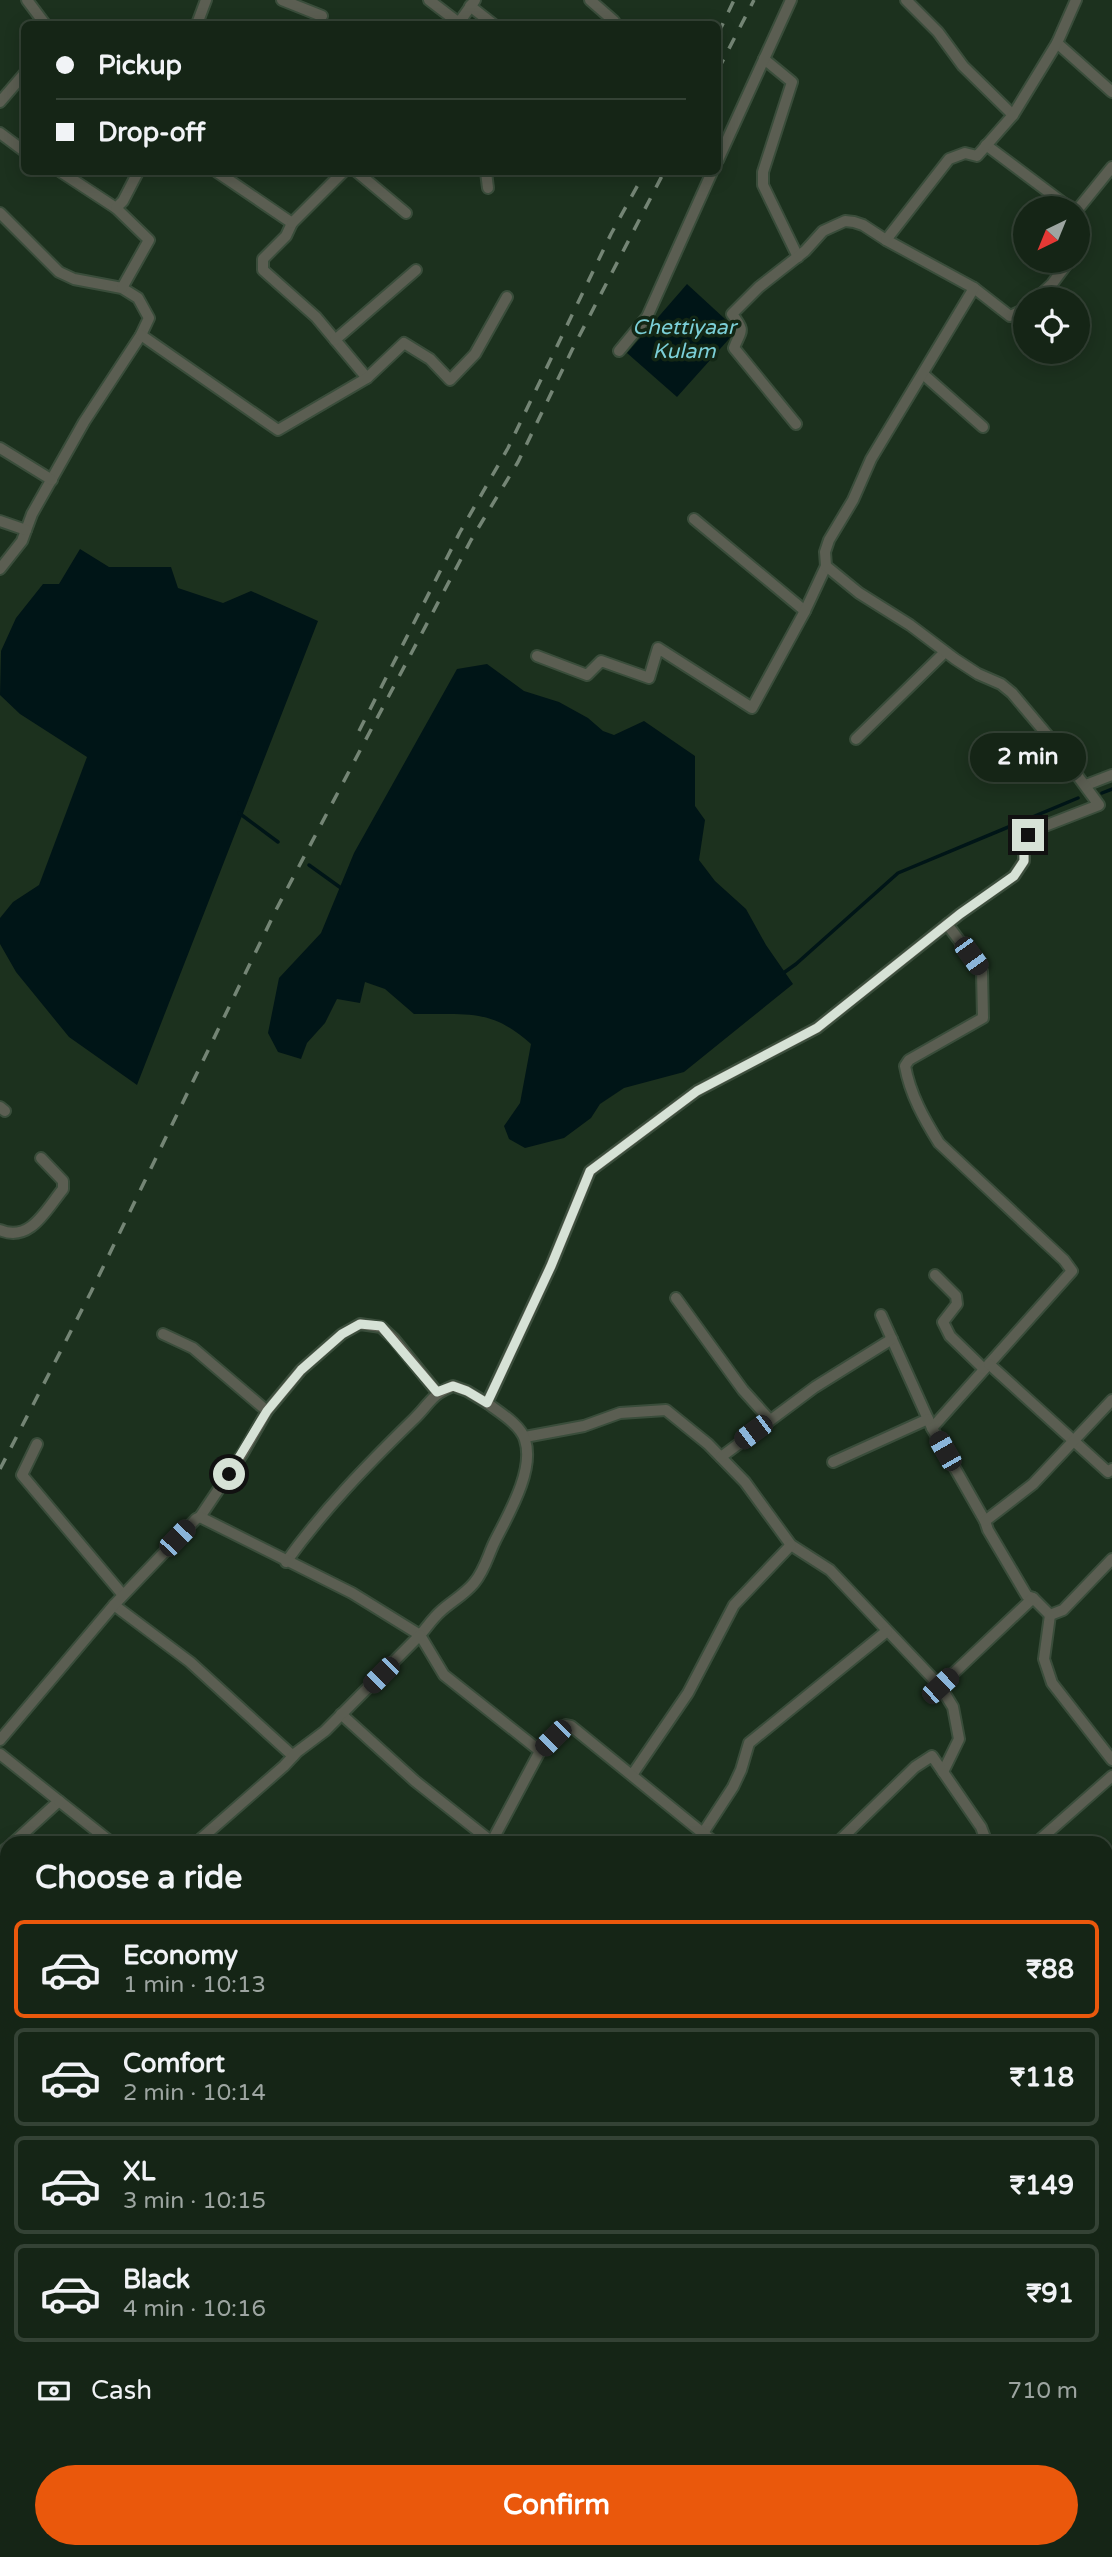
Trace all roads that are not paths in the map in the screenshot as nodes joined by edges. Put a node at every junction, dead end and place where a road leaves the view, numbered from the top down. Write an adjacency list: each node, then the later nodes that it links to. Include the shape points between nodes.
1 (27, 0): 11 (street)
2 (206, 0): 12 (street)
3 (282, 0): 10 (street)
4 (429, 0): 13 (street)
5 (590, 0): 16 (street)
6 (791, 0): 18 (street)
7 (906, 0): 22 (street)
8 (1076, 0): 17 (street)
9 (472, 3): 14 (street); 15 (street)
10 (322, 16)
11 (44, 21)
12 (198, 21)
13 (454, 21)
14 (460, 21)
15 (489, 21)
16 (614, 21)
17 (1057, 43): 20 (street); 22 (street)
18 (764, 59): 26 (street); 43 (street, via 792,82 763,185)
19 (21, 78): 21 (street)
20 (1109, 84)
21 (0, 102)
22 (1013, 115): 24 (street)
23 (0, 133): 25 (street)
24 (986, 145): 36 (street); 42 (street, via 977,156 965,153 949,159)
25 (21, 149)
26 (721, 153)
27 (1112, 167): 37 (street)
28 (66, 175): 38 (street)
29 (136, 175): 38 (street)
30 (221, 175): 41 (street)
31 (340, 175): 41 (street)
32 (360, 175): 40 (street)
33 (486, 175): 35 (street)
34 (711, 175): 53 (street, via 647,317)
35 (488, 188)
36 (1054, 196)
37 (1089, 196)
38 (116, 208): 47 (street, via 149,240)
39 (0, 212): 47 (street, via 59,272)
40 (405, 214)
41 (292, 223): 52 (street, via 263,259 263,270)
42 (886, 240): 43 (street, via 863,225 845,222 823,231); 48 (street)
43 (798, 257): 56 (street, via 732,314 742,327 734,348)
44 (416, 270): 52 (street)
45 (1060, 273): 46 (street)
46 (1049, 287)
47 (122, 288): 51 (street, via 138,298 149,318)
48 (974, 288): 50 (street); 54 (street)
49 (507, 297): 55 (street, via 475,354 450,380 430,359 404,343)
50 (1013, 315)
51 (141, 335): 55 (street, via 278,430); 59 (street)
52 (335, 340): 55 (street)
53 (619, 351)
54 (923, 374): 57 (street); 63 (street, via 870,458 853,500 829,540)
55 (367, 378)
56 (796, 424)
57 (983, 427)
58 (0, 448): 59 (street)
59 (52, 480): 62 (street)
60 (694, 519): 65 (street)
61 (0, 521): 62 (street)
62 (26, 530): 64 (street)
63 (826, 566): 65 (street); 66 (street)
64 (0, 569)
65 (805, 611): 67 (street, via 752,708 658,648 649,678 601,661 587,675)
66 (945, 652): 68 (street); 70 (street, via 1001,684 1026,706)
67 (537, 656)
68 (856, 739)
69 (1112, 775): 70 (street)
70 (1086, 785): 71 (street, via 1099,805 1028,835 1024,861 1014,876)
71 (947, 924): 79 (street, via 982,971 983,1018 909,1060 905,1066 908,1080 939,1143 1072,1271); 82 (street, via 817,1028 697,1091 590,1171)
72 (41, 1158): 73 (street, via 63,1181 63,1189 28,1231 12,1235)
73 (0, 1230)
74 (935, 1275): 79 (street, via 956,1296 957,1304 943,1322 950,1336)
75 (676, 1297): 84 (street)
76 (881, 1315): 78 (street)
77 (163, 1334): 83 (street, via 193,1348)
78 (892, 1339): 84 (street); 85 (street)
79 (987, 1366): 85 (street); 87 (street, via 1054,1421)
80 (437, 1392): 82 (street, via 453,1386); 83 (street, via 381,1326 360,1324 301,1370); 96 (street, via 338,1495)
81 (1112, 1400): 87 (street)
82 (487, 1403): 86 (street)
83 (267, 1411): 92 (street)
84 (770, 1420): 89 (street)
85 (930, 1423): 90 (street); 93 (street)
86 (525, 1437): 89 (street, via 584,1426 620,1413 666,1410); 102 (street, via 521,1488 485,1567)
87 (1072, 1442): 91 (street, via 1108,1472); 93 (street, via 1033,1483)
88 (37, 1444): 97 (street, via 22,1475)
89 (720, 1457): 94 (street, via 745,1482)
90 (833, 1462)
91 (1112, 1469)
92 (200, 1517): 96 (street); 97 (street)
93 (985, 1521): 98 (street, via 1027,1596)
94 (791, 1545): 101 (street, via 830,1570); 111 (street, via 734,1605 688,1693)
95 (1112, 1559): 100 (street, via 1063,1610)
96 (286, 1562): 102 (street, via 352,1593)
97 (123, 1595): 99 (street)
98 (1033, 1598): 100 (street); 103 (street)
99 (114, 1605): 105 (street); 108 (street, via 190,1662)
100 (1050, 1615): 109 (street, via 1044,1659 1052,1683)
101 (887, 1630): 103 (street); 114 (street, via 749,1743 733,1787)
102 (420, 1635): 104 (street); 106 (street, via 444,1675)
103 (940, 1686): 110 (street, via 953,1707 959,1739)
104 (341, 1714): 108 (street); 118 (street)
105 (0, 1740)
106 (540, 1751): 111 (street, via 566,1725 571,1726); 119 (street)
107 (0, 1754): 113 (street)
108 (293, 1756): 117 (street)
109 (1112, 1760)
110 (943, 1772): 121 (street, via 932,1756 915,1766); 122 (street)
111 (632, 1775): 114 (street)
112 (1112, 1776): 123 (street)
113 (59, 1801): 115 (street); 116 (street)
114 (703, 1833): 120 (street)
115 (21, 1836)
116 (103, 1836)
117 (204, 1836)
118 (484, 1836)
119 (495, 1836)
120 (707, 1836)
121 (844, 1836)
122 (984, 1836)
123 (1044, 1836)

